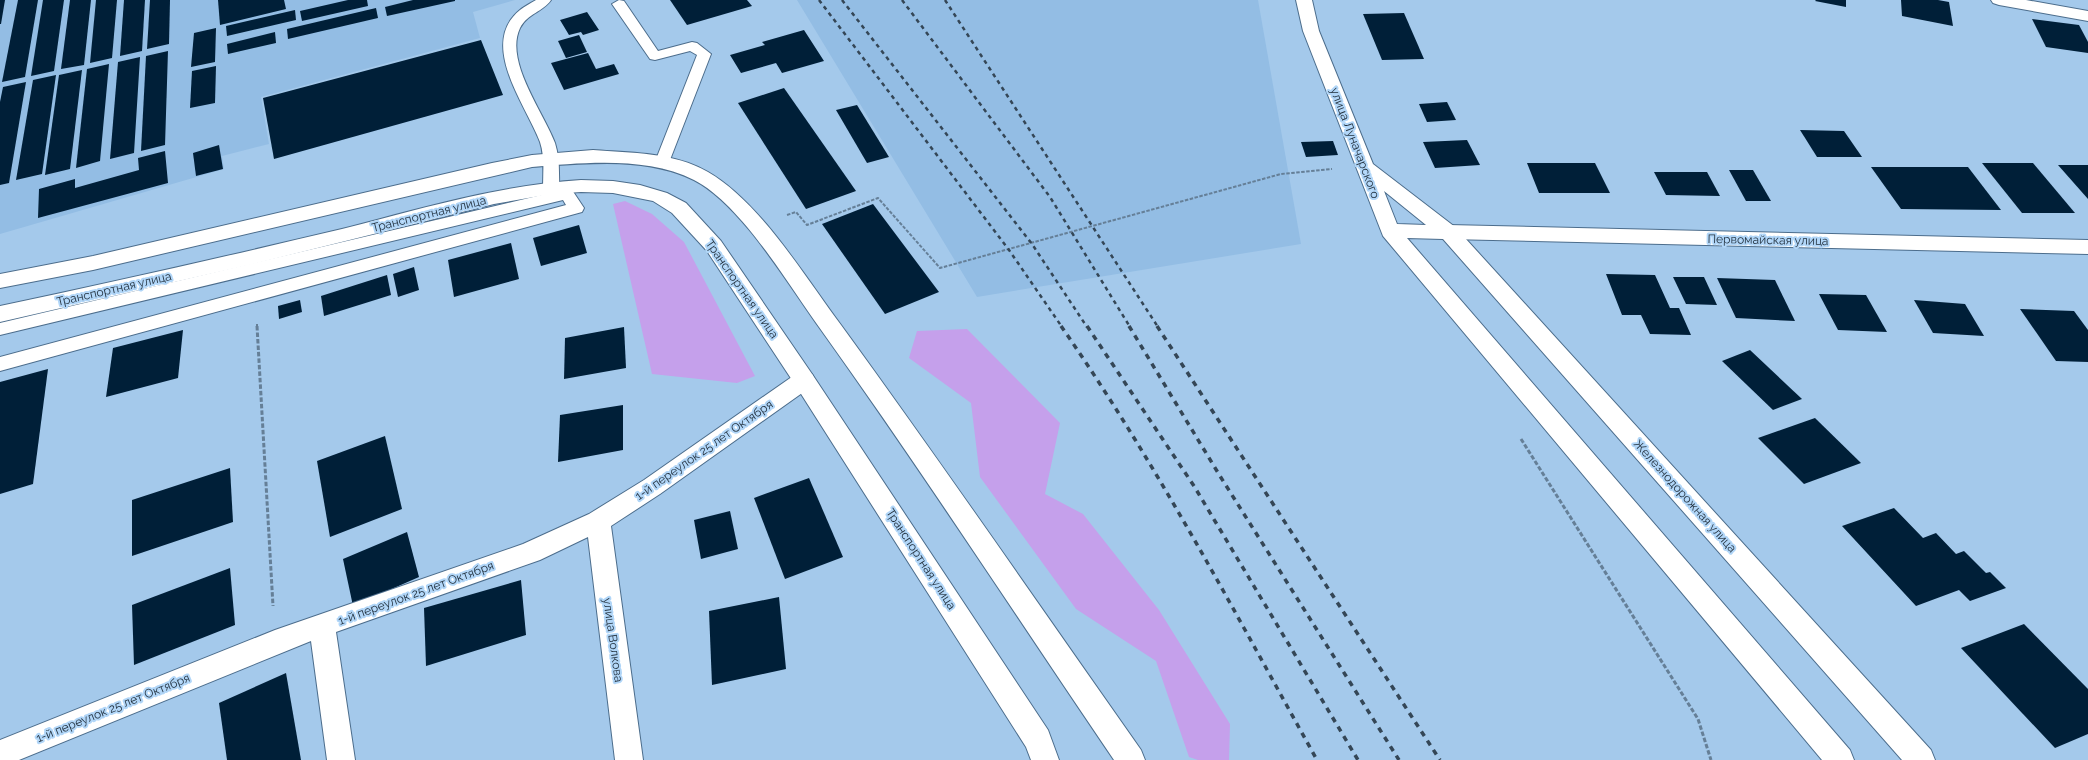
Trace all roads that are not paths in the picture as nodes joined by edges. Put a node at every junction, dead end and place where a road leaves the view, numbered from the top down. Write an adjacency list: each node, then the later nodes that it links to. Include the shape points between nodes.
1 (545, 0): 6 (lane, via 517,20 510,38 510,58 518,82 547,143)
2 (1304, 0): 8 (street, улица Луначарского, via 1311,31)
3 (1999, 0): 5 (street)
4 (619, 4): 7 (lane, via 655,56 692,46 704,54)
5 (2088, 16)
6 (550, 159): 7 (street, via 593,156); 9 (lane); 13 (street, via 492,169 247,228)
7 (663, 162): 24 (street, via 690,170 718,186 758,227 853,358)
8 (1364, 167): 10 (street, улица Луначарского); 11 (street, Железнодорожная улица)
9 (551, 188): 14 (street, Транспортная улица, via 494,198 245,259); 17 (street, Транспортная улица, via 613,187 640,191 660,197 679,208 714,246)
10 (1390, 231): 11 (street); 25 (street)
11 (1448, 232): 12 (street, Первомайская улица); 26 (street, Железнодорожная улица)
12 (2088, 247)
13 (0, 281)
14 (0, 314)
15 (0, 329): 16 (lane, via 568,194 576,208)
16 (0, 364)
17 (804, 380): 18 (street, 1-й переулок 25 лет Октября, via 652,487); 23 (street, Транспортная улица, via 1038,740)
18 (598, 521): 19 (street, 1-й переулок 25 лет Октября, via 531,552); 22 (street, улица Волкова)
19 (322, 627): 20 (street, 1-й переулок 25 лет Октября, via 275,642); 21 (street)
20 (0, 754)
21 (341, 760)
22 (629, 760)
23 (1045, 760)
24 (1131, 760)
25 (1840, 760)
26 (1921, 760)

